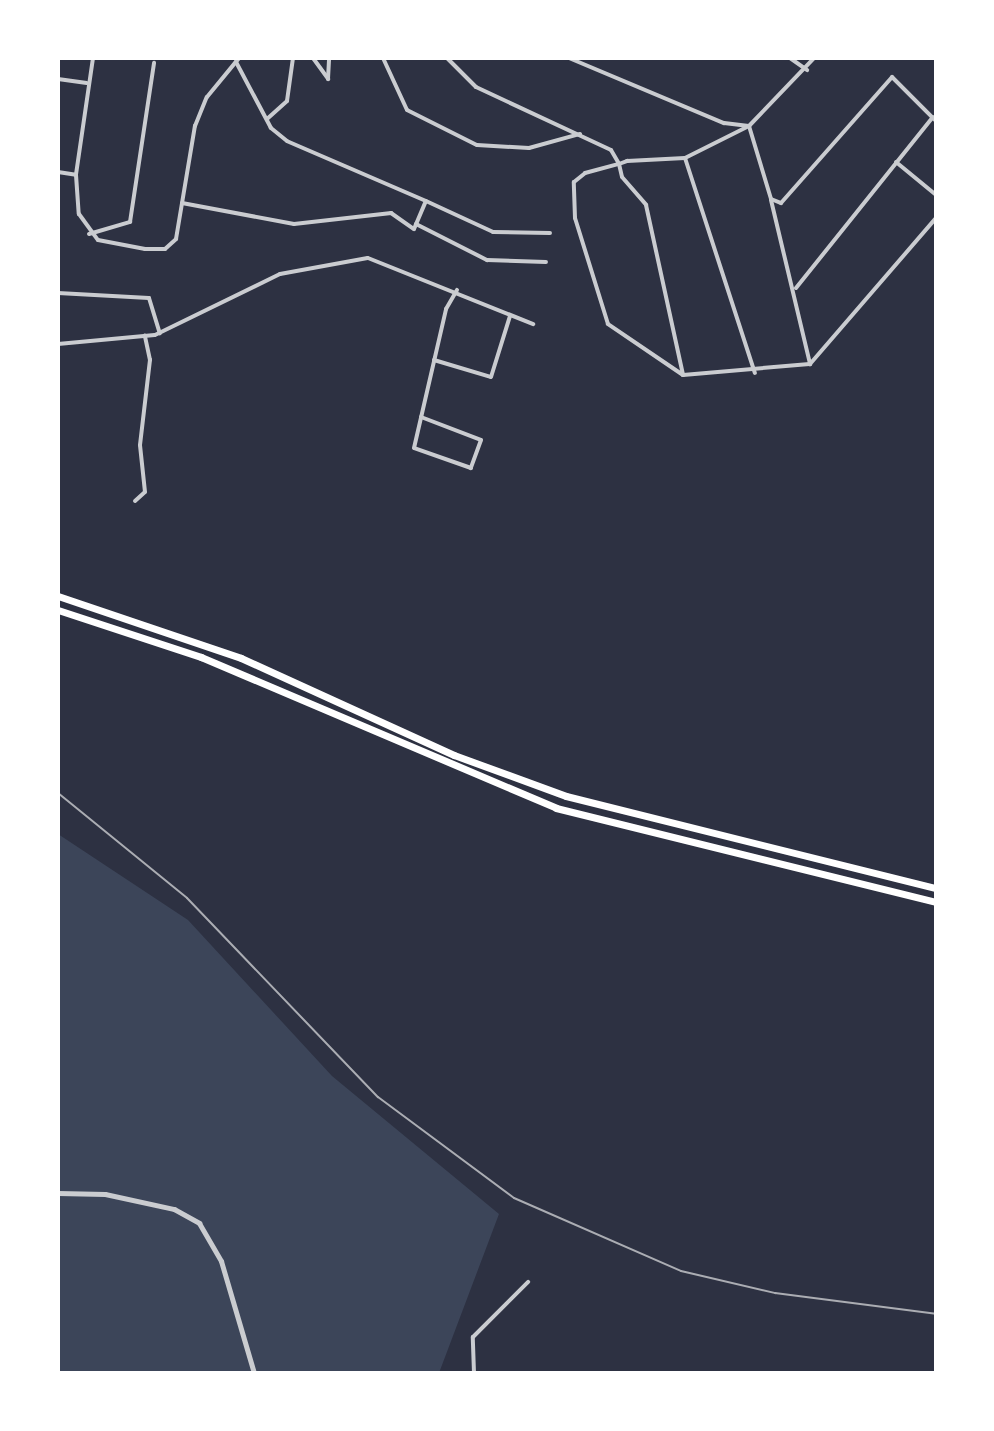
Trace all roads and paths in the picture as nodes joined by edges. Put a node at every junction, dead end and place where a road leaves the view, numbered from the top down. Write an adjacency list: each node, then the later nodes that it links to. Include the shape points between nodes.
1 (93, 58): 16 (street)
2 (143, 58): 13 (street)
3 (163, 58): 13 (street)
4 (293, 58): 17 (street, via 287,101)
5 (313, 58): 6 (street, via 328,79)
6 (329, 58)
7 (383, 58): 20 (street, via 407,110 477,145 529,148)
8 (447, 58): 20 (street, via 476,87)
9 (569, 58): 19 (street, via 724,123)
10 (790, 58): 14 (street)
11 (814, 58): 14 (street)
12 (238, 60): 17 (street); 29 (street, via 200,113)
13 (154, 63): 33 (street, via 130,222)
14 (807, 70): 19 (street)
15 (58, 79): 16 (street)
16 (87, 83): 25 (street)
17 (267, 119): 28 (street, via 287,141)
18 (934, 119): 22 (street); 27 (street, via 892,77 781,203)
19 (749, 126): 21 (street); 27 (street)
20 (580, 133): 23 (street, via 611,150)
21 (685, 158): 23 (street); 45 (street)
22 (896, 162): 26 (street); 35 (street)
23 (619, 164): 46 (street, via 646,205); 46 (street, via 574,182 575,218 608,324)
24 (58, 172): 25 (street)
25 (76, 175): 33 (street, via 76,204)
26 (936, 195)
27 (771, 199): 35 (street)
28 (426, 201): 31 (street); 32 (street, via 493,232)
29 (182, 203): 31 (street, via 273,223 391,213); 33 (street, via 176,239 165,249)
30 (936, 218): 44 (street)
31 (416, 224): 34 (street, via 487,260)
32 (550, 233)
33 (89, 234)
34 (546, 262)
35 (796, 288): 44 (street)
36 (457, 290): 38 (street); 40 (street, via 368,258 326,260 280,274); 43 (street)
37 (58, 293): 40 (street, via 149,298)
38 (510, 316): 39 (street); 43 (street, via 491,377)
39 (533, 324)
40 (160, 333): 41 (street)
41 (145, 336): 42 (street); 48 (street, via 145,492)
42 (58, 344)
43 (434, 360): 47 (street)
44 (810, 364): 45 (street)
45 (755, 373): 46 (street)
46 (683, 375)
47 (421, 417): 47 (street, via 416,454 471,468 481,440)
48 (135, 501)
49 (58, 596): 51 (highway, via 241,658 454,755 566,796)
50 (58, 610): 52 (highway, via 201,657 556,808)
51 (936, 888)
52 (936, 902)
53 (58, 1193): 55 (street, via 105,1194 174,1209 199,1223 221,1261)
54 (528, 1282): 56 (street, via 473,1337)
55 (254, 1373)
56 (474, 1373)

